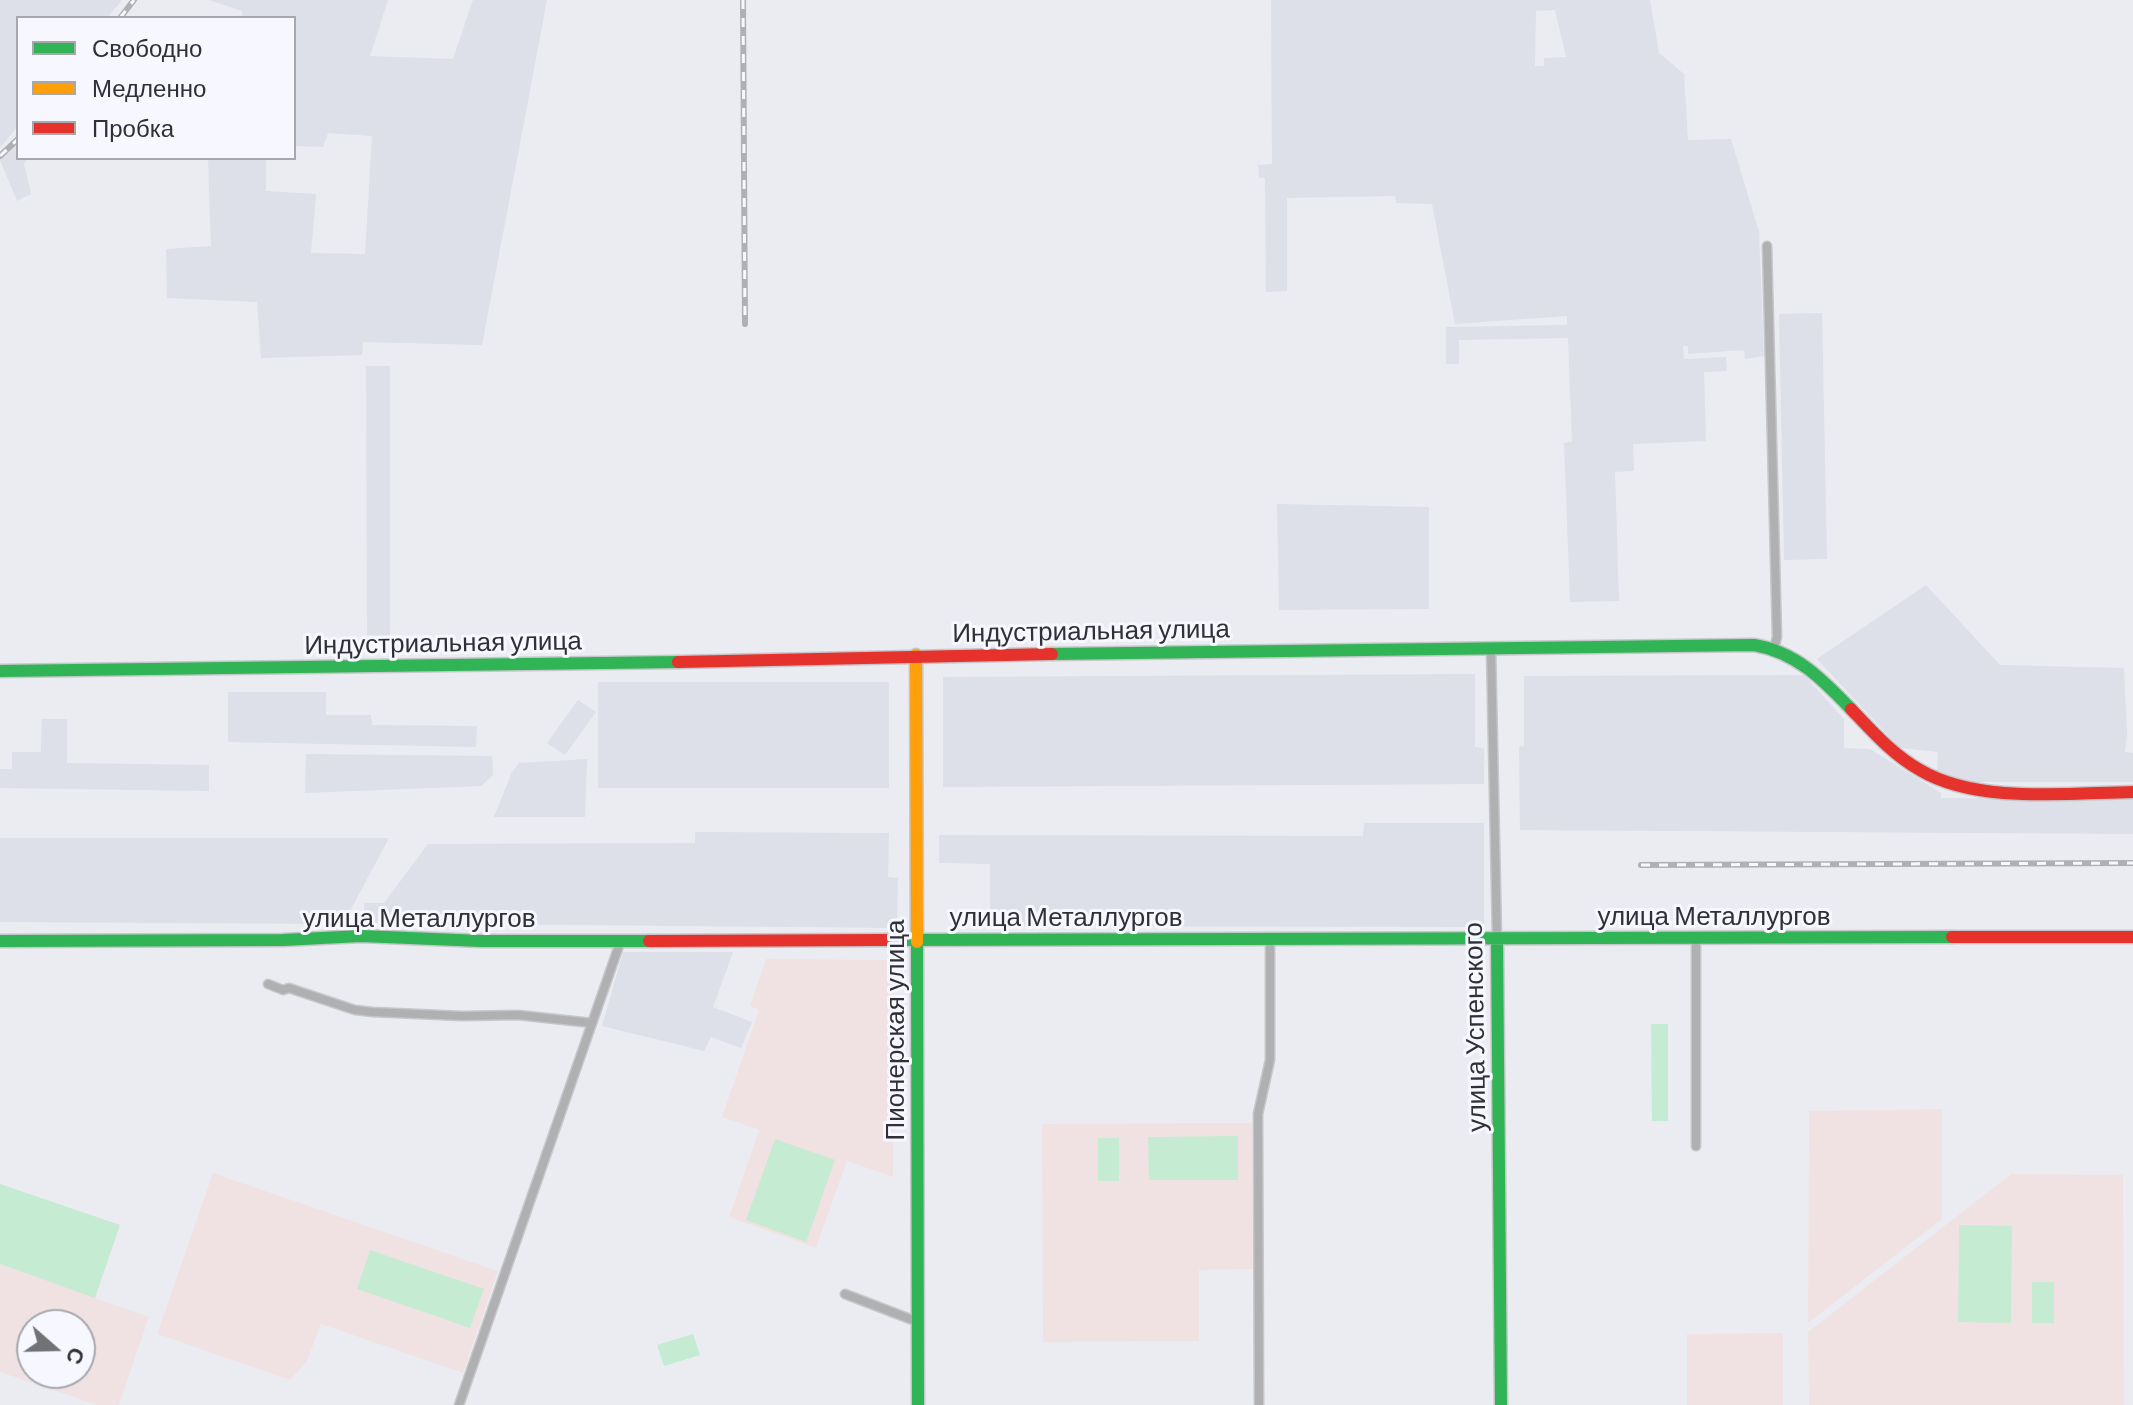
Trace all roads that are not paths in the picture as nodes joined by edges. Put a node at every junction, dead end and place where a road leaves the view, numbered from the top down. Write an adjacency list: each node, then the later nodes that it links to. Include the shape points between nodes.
1 (1767, 246): 3 (street)
2 (1491, 648): 3 (street, Индустриальная улица, via 1709,644); 4 (street, Индустриальная улица); 10 (street, улица Успенского)
3 (1774, 649): 6 (street, Индустриальная улица, via 1820,680 1887,746 1941,781 1969,788)
4 (916, 655): 5 (street, Индустриальная улица); 12 (street, Пионерская улица)
5 (0, 671)
6 (2133, 792)
7 (2133, 937): 8 (street, улица Металлургов)
8 (1696, 938): 10 (street, улица Металлургов); 16 (street)
9 (1270, 939): 10 (street, улица Металлургов); 12 (street, улица Металлургов); 21 (street, via 1270,1060 1258,1114)
10 (1497, 939): 22 (street, улица Успенского)
11 (621, 940): 12 (street, улица Металлургов); 13 (street, улица Металлургов, via 361,936); 15 (street)
12 (917, 940): 18 (street, Пионерская улица)
13 (0, 941)
14 (268, 984): 15 (street, via 373,1012 518,1015)
15 (592, 1023): 19 (street)
16 (1696, 1146)
17 (845, 1294): 18 (street)
18 (918, 1322): 20 (street, Пионерская улица)
19 (459, 1405)
20 (918, 1405)
21 (1259, 1405)
22 (1501, 1405)

